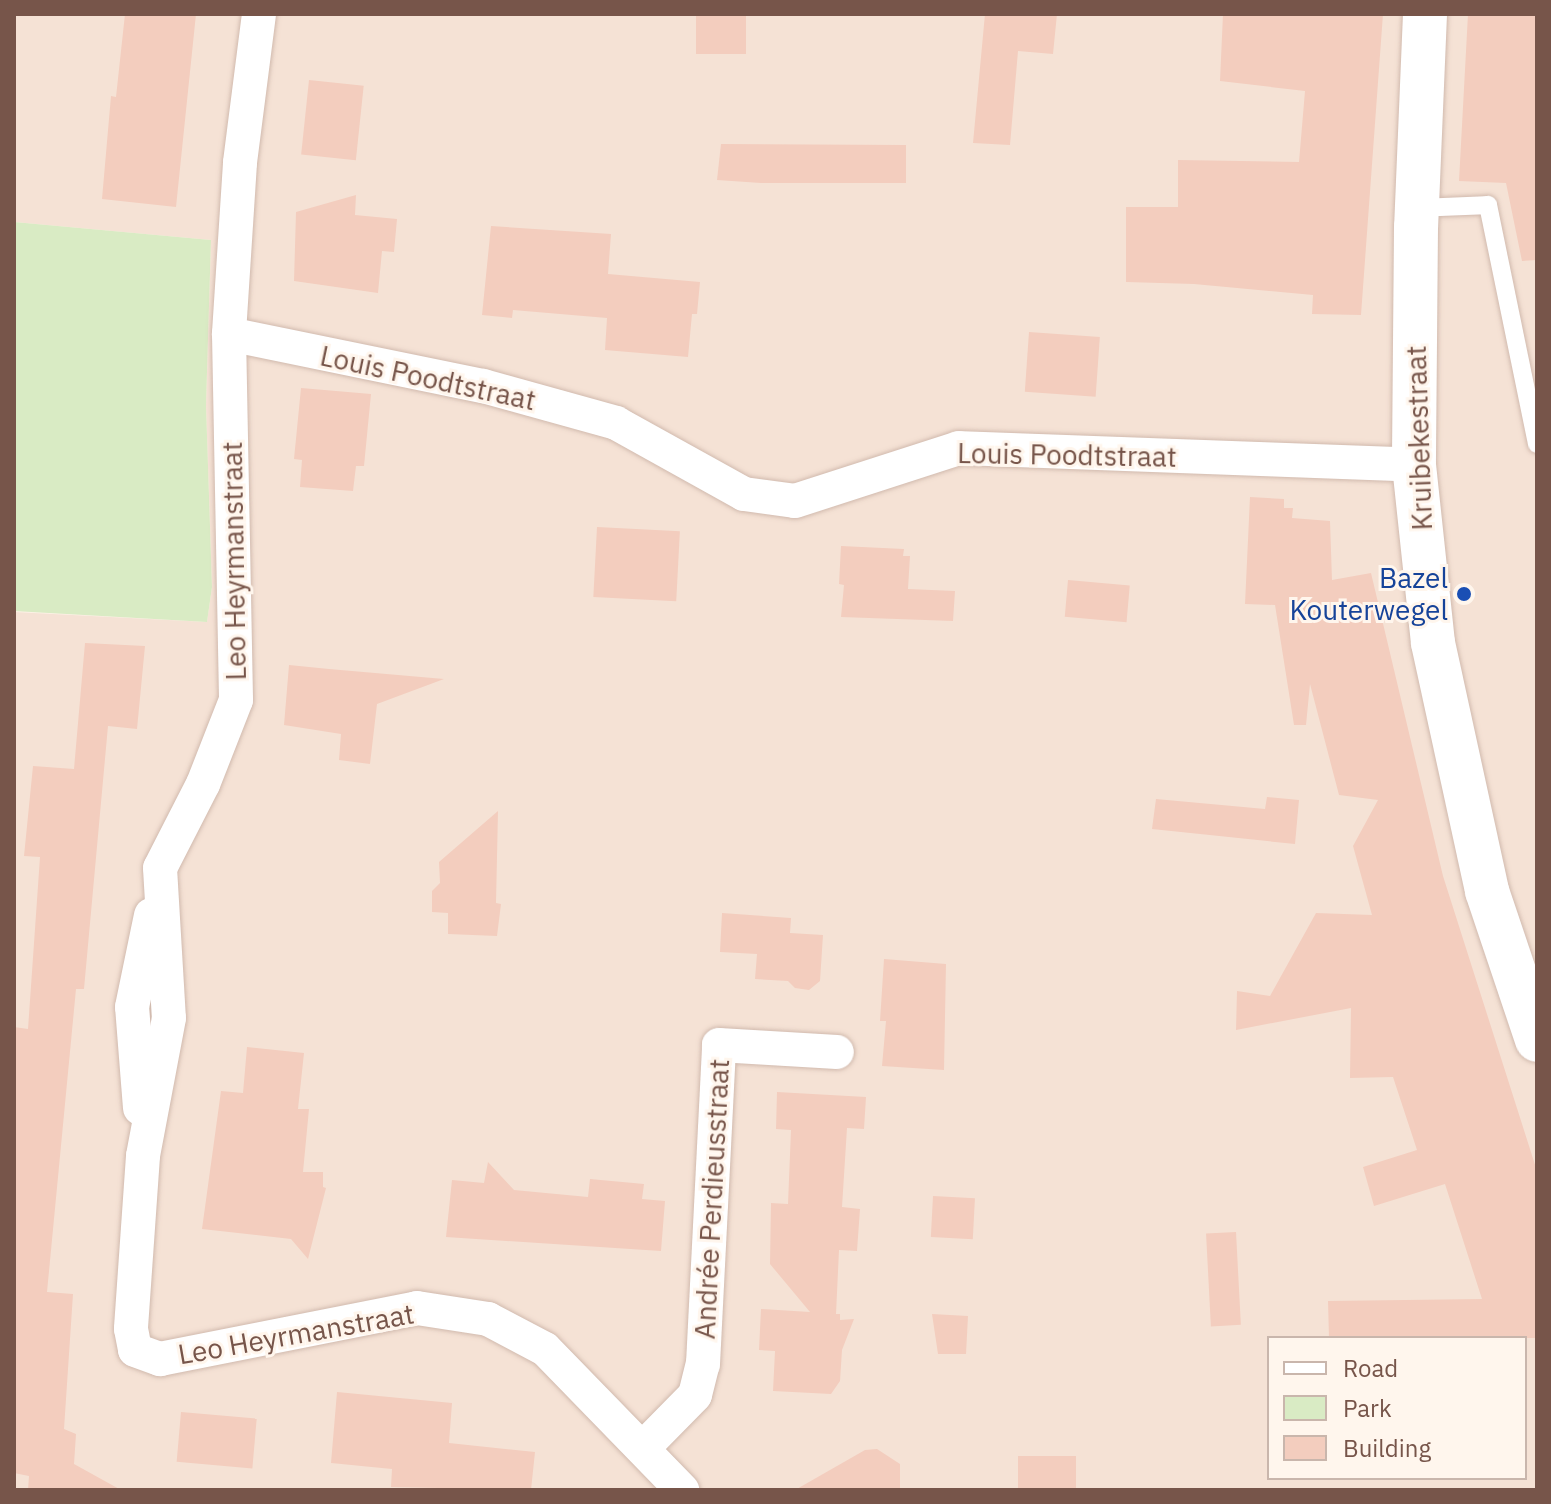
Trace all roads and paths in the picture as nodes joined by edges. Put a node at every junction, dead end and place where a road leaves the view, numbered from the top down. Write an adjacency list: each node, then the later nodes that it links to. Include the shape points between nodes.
1 (259, 14): 4 (street, Leo Heyrmanstraat, via 240,163)
2 (1425, 14): 3 (main road, Kruibekestraat)
3 (1417, 208): 5 (lane, via 1488,205); 6 (main road, Kruibekestraat)
4 (229, 334): 6 (street, Louis Poodtstraat, via 483,386 616,423 744,494 795,501 959,448); 9 (street, Leo Heyrmanstraat, via 236,700 203,784 160,868 169,1018 143,1156 131,1329 135,1350 160,1359 417,1308 488,1319 545,1349)
5 (1537, 444)
6 (1414, 465): 7 (main road, Kruibekestraat, via 1436,658 1487,891)
7 (1537, 1040)
8 (837, 1052): 9 (street, Andrée Perdieusstraat, via 719,1045 703,1364 695,1395)
9 (643, 1448): 10 (street, Leo Heyrmanstraat)
10 (682, 1490)

